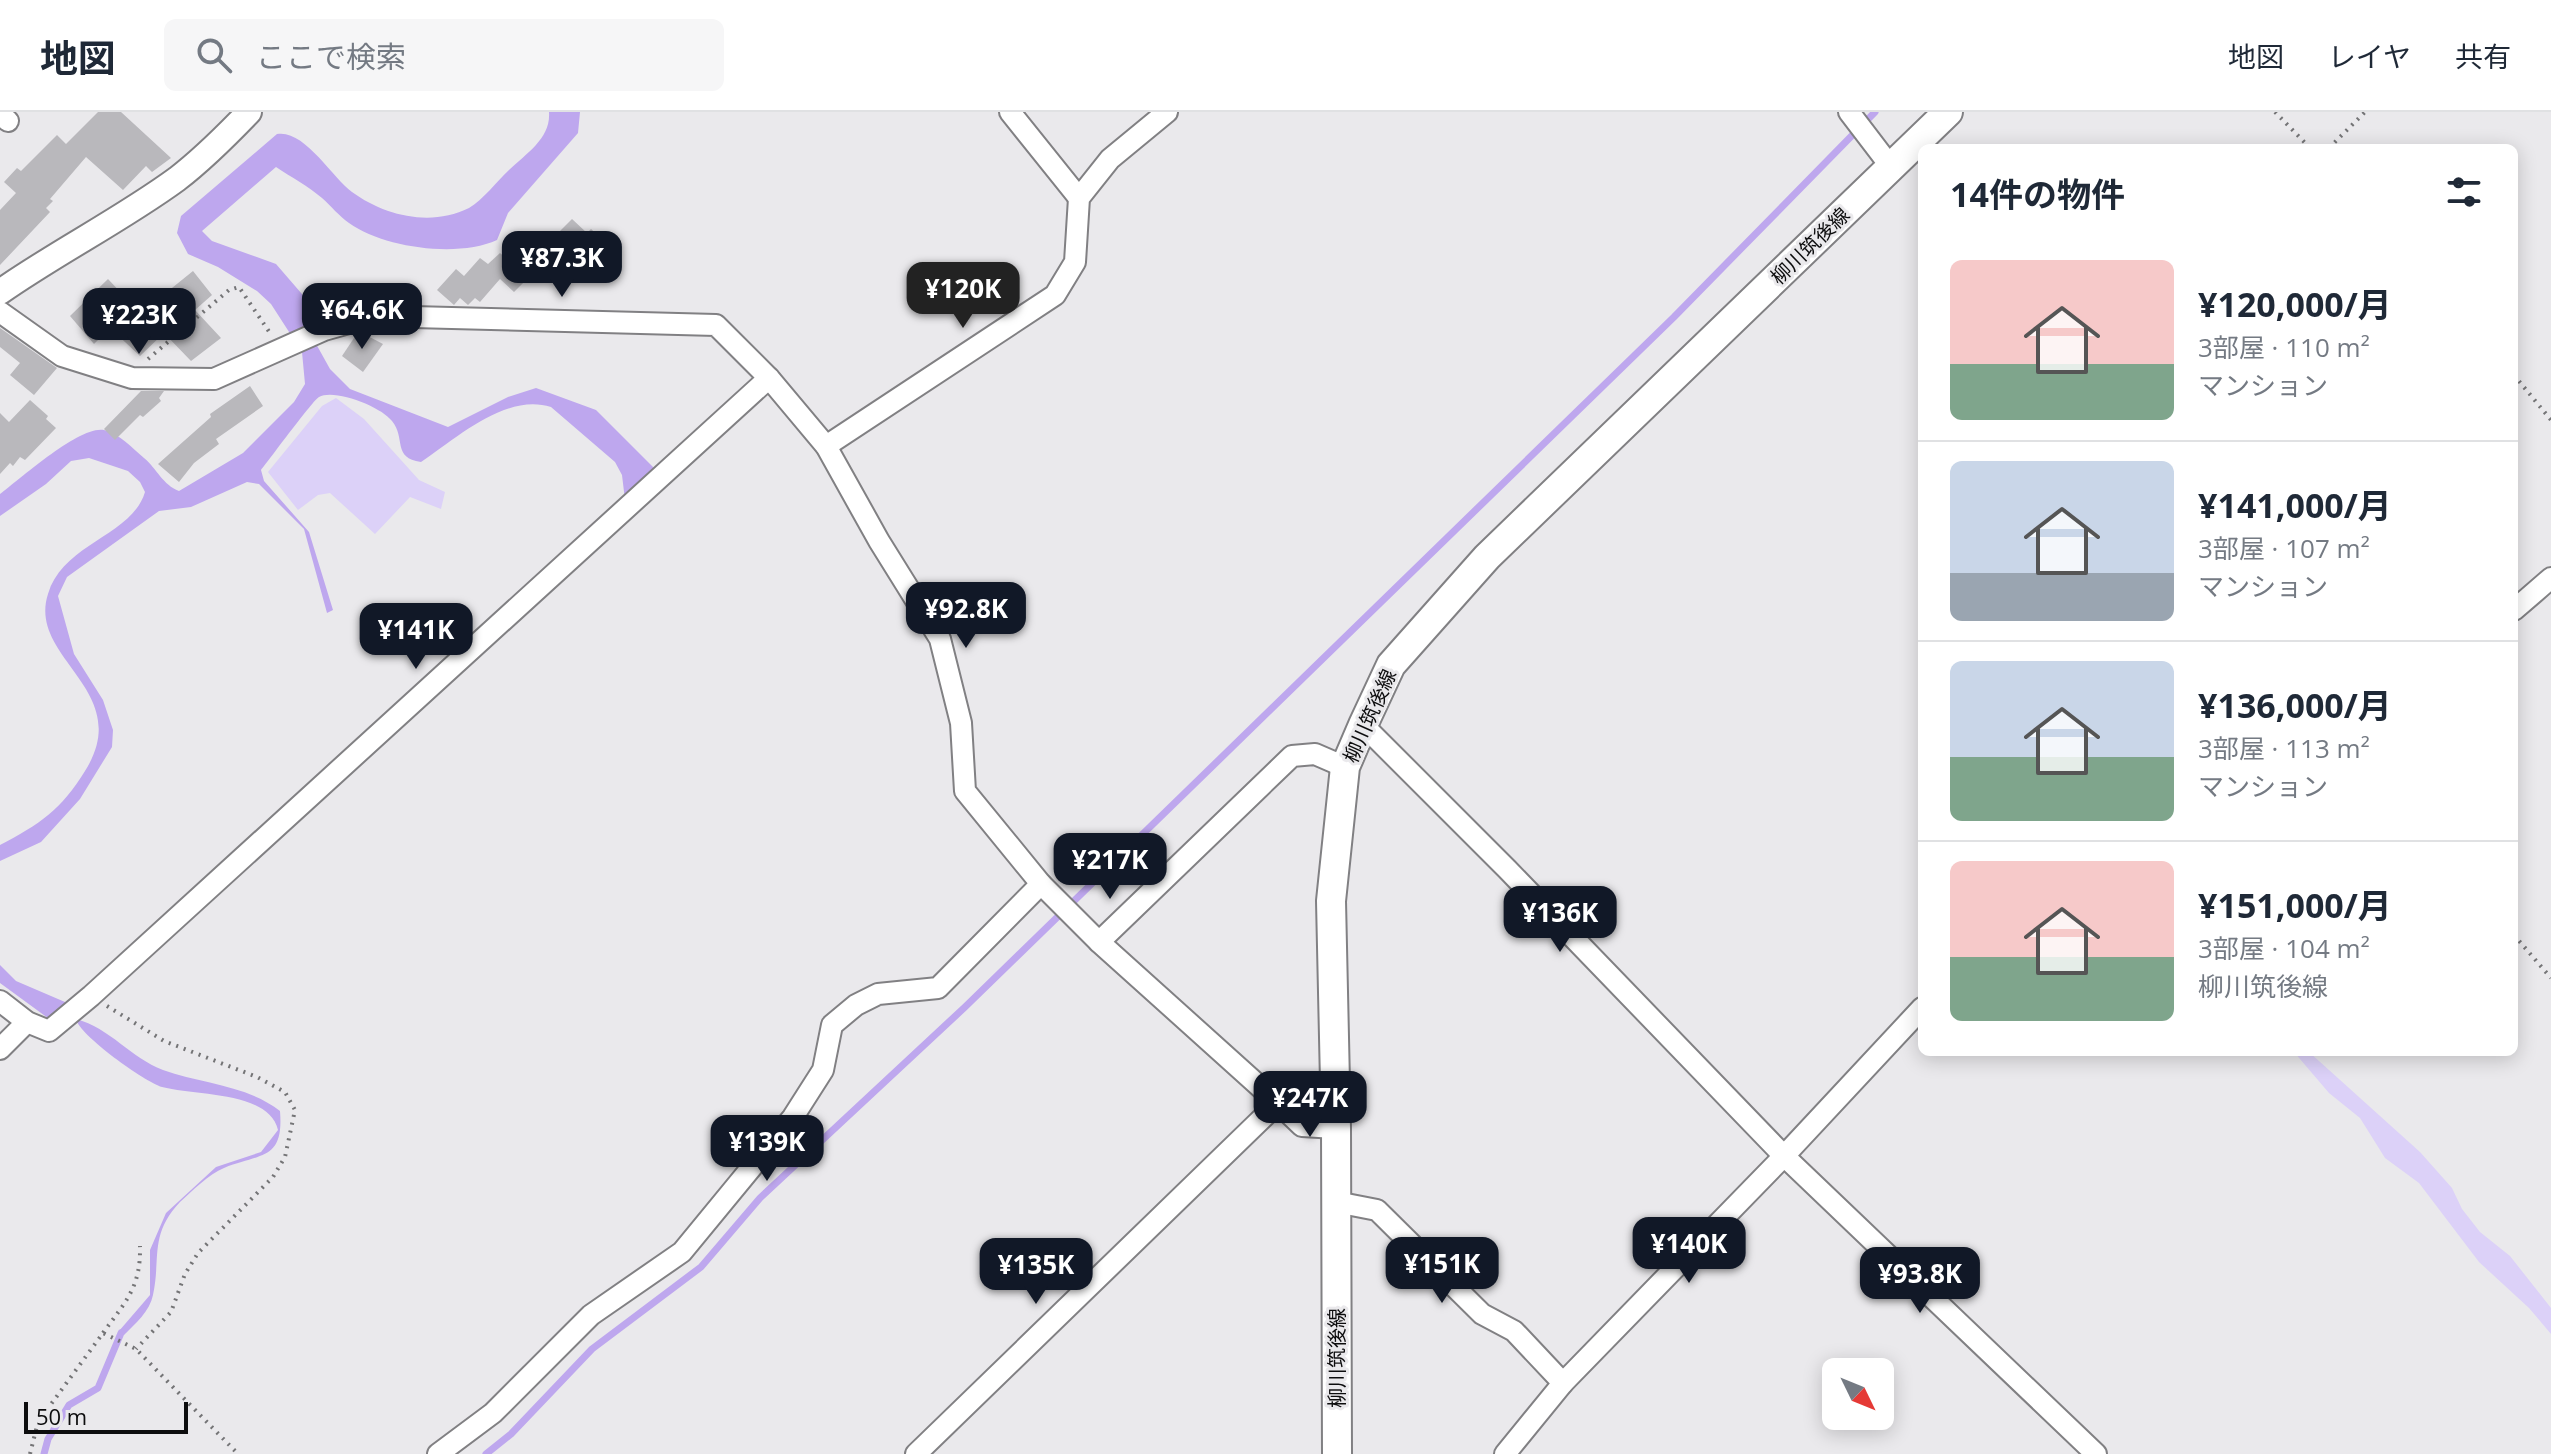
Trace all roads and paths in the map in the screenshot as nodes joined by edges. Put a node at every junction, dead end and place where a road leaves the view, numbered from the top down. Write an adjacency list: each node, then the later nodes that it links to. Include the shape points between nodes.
1 (249, 112): 12 (street, via 175,180)
2 (1010, 112): 11 (street)
3 (1167, 112): 11 (street, via 1110,159)
4 (1849, 112): 10 (street)
5 (1948, 112): 10 (main road, 柳川筑後線)
6 (2275, 112): 8 (path)
7 (2365, 112): 9 (path)
8 (2306, 144)
9 (2333, 144)
10 (1891, 167): 22 (main road, 柳川筑後線, via 1487,557 1391,665)
11 (1079, 198): 19 (street, via 1075,262 1055,295)
12 (0, 292)
13 (0, 312): 15 (street, via 62,356)
14 (282, 347): 15 (street, via 214,379); 15 (path, via 239,287); 16 (street, via 374,316 716,325)
15 (127, 376)
16 (769, 378): 19 (street); 28 (street)
17 (2518, 380): 18 (path)
18 (2551, 420)
19 (826, 446): 24 (street, via 940,639 961,723 965,791)
20 (2551, 578): 21 (street)
21 (2518, 607)
22 (1363, 725): 23 (main road, 柳川筑後線); 35 (street)
23 (1345, 767): 26 (street, via 1315,754 1292,756); 34 (main road, 柳川筑後線, via 1331,901)
24 (1041, 884): 26 (street); 44 (street, via 938,988 878,994 832,1025 823,1070 793,1117 682,1252 591,1315 493,1413)
25 (2518, 940): 27 (path)
26 (1099, 942): 33 (street)
27 (2551, 978)
28 (91, 996): 31 (street, via 49,1031); 39 (path, via 164,1041 285,1092 295,1110 285,1157 273,1177 198,1253 171,1312)
29 (0, 1001): 31 (street)
30 (1918, 1012): 35 (street)
31 (27, 1022): 32 (street)
32 (0, 1049)
33 (1278, 1103): 34 (street, via 1302,1126); 45 (street)
34 (1336, 1128): 36 (main road, 柳川筑後線)
35 (1784, 1156): 40 (street); 41 (street)
36 (1336, 1202): 40 (street, via 1377,1210 1482,1314 1514,1331); 46 (main road, 柳川筑後線)
37 (140, 1246): 38 (path, via 141,1271 134,1290)
38 (103, 1333): 39 (path); 42 (path, via 38,1422)
39 (136, 1349): 43 (path)
40 (1563, 1383): 47 (street)
41 (2085, 1450)
42 (30, 1454)
43 (238, 1454)
44 (438, 1454)
45 (916, 1454)
46 (1337, 1454)
47 (1505, 1454)

